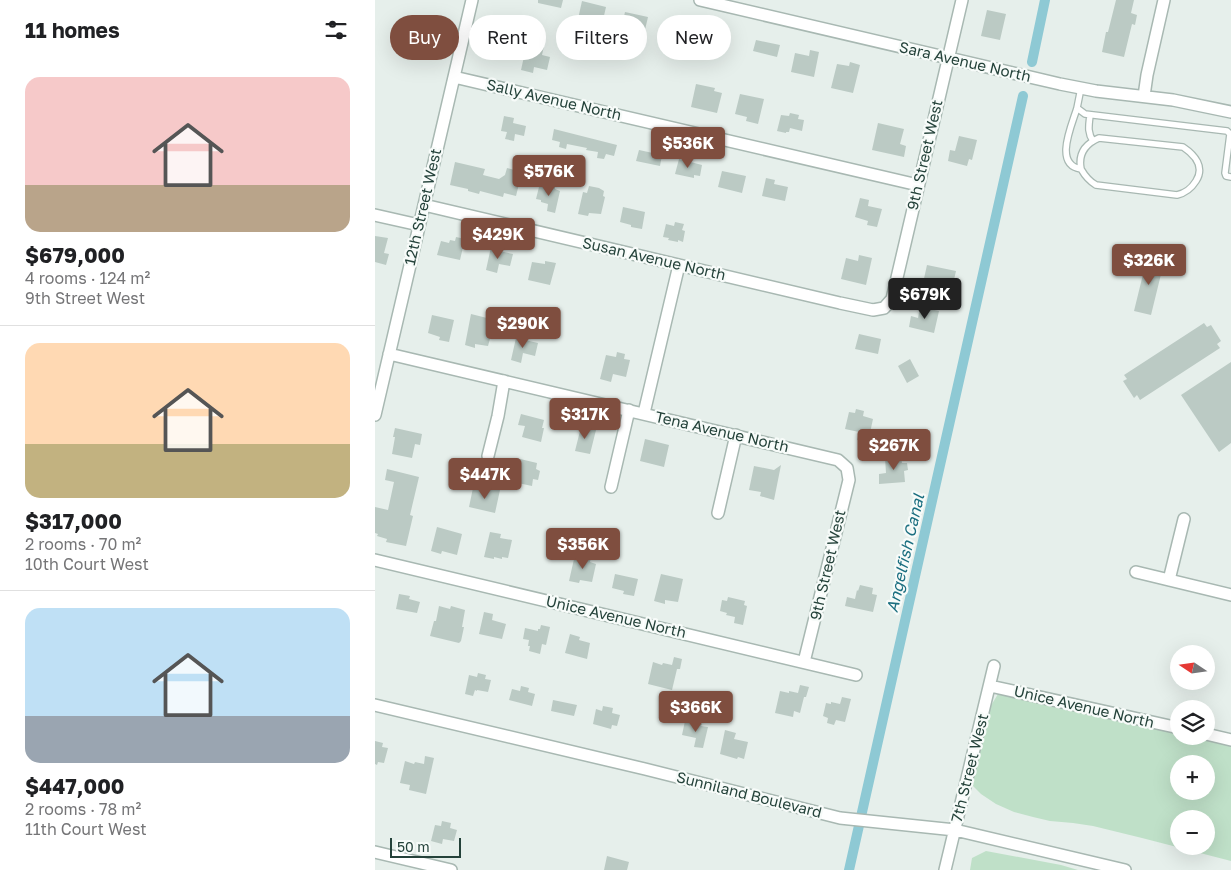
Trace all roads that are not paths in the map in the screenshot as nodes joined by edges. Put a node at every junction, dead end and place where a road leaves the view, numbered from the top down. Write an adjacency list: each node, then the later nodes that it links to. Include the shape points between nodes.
1 (472, 0): 6 (street, 12th Street West)
2 (700, 0): 5 (street, Sara Avenue North)
3 (962, 0): 5 (street, 9th Street West)
4 (1164, 0): 8 (street)
5 (947, 58): 7 (street, Sara Avenue North); 15 (street, 9th Street West)
6 (454, 77): 15 (street, Sally Avenue North); 16 (street, 12th Street West)
7 (1081, 88): 8 (street, Sara Avenue North); 9 (lane)
8 (1144, 96): 10 (street, Sara Avenue North)
9 (1077, 108): 11 (lane); 13 (lane, via 1065,154 1069,162)
10 (1231, 112)
11 (1090, 115): 12 (lane, via 1089,135); 14 (lane, via 1227,131 1230,134 1225,173)
12 (1093, 141): 13 (lane, via 1081,154); 13 (lane, via 1099,138 1183,147 1197,159 1199,176 1193,187 1177,195 1097,184 1090,181)
13 (1081, 169)
14 (1231, 177)
15 (918, 185): 20 (street, 9th Street West, via 892,299)
16 (424, 205): 18 (street, 12th Street West); 19 (street, Susan Avenue North)
17 (375, 215): 18 (street)
18 (419, 225): 21 (street, 12th Street West)
19 (679, 265): 20 (street, Susan Avenue North, via 873,310); 24 (street)
20 (884, 308)
21 (389, 354): 22 (street, Tena Avenue North); 25 (street, 12th Street West)
22 (504, 381): 23 (street, Tena Avenue North); 27 (street)
23 (629, 410): 24 (street, Tena Avenue North); 29 (street)
24 (644, 413): 26 (street, Tena Avenue North)
25 (375, 415)
26 (736, 435): 28 (street, Tena Avenue North, via 839,460); 30 (street)
27 (488, 456)
28 (847, 468): 36 (street, 9th Street West, via 849,480)
29 (611, 487)
30 (718, 513)
31 (1184, 519): 34 (street)
32 (375, 560): 36 (street, Unice Avenue North)
33 (1136, 572): 34 (street)
34 (1169, 580): 35 (street)
35 (1231, 595)
36 (805, 662): 38 (street, Unice Avenue North)
37 (994, 666): 39 (street, 7th Street West)
38 (856, 675)
39 (989, 686): 41 (street, Unice Avenue North); 44 (street, 7th Street West)
40 (375, 705): 44 (street, Sunniland Boulevard, via 840,818)
41 (1170, 726)
42 (1215, 736): 43 (street)
43 (1231, 740)
44 (955, 830): 47 (street, 7th Street West); 48 (street, Sunniland Boulevard)
45 (375, 852): 46 (street)
46 (451, 870)
47 (945, 870)
48 (1125, 870)

